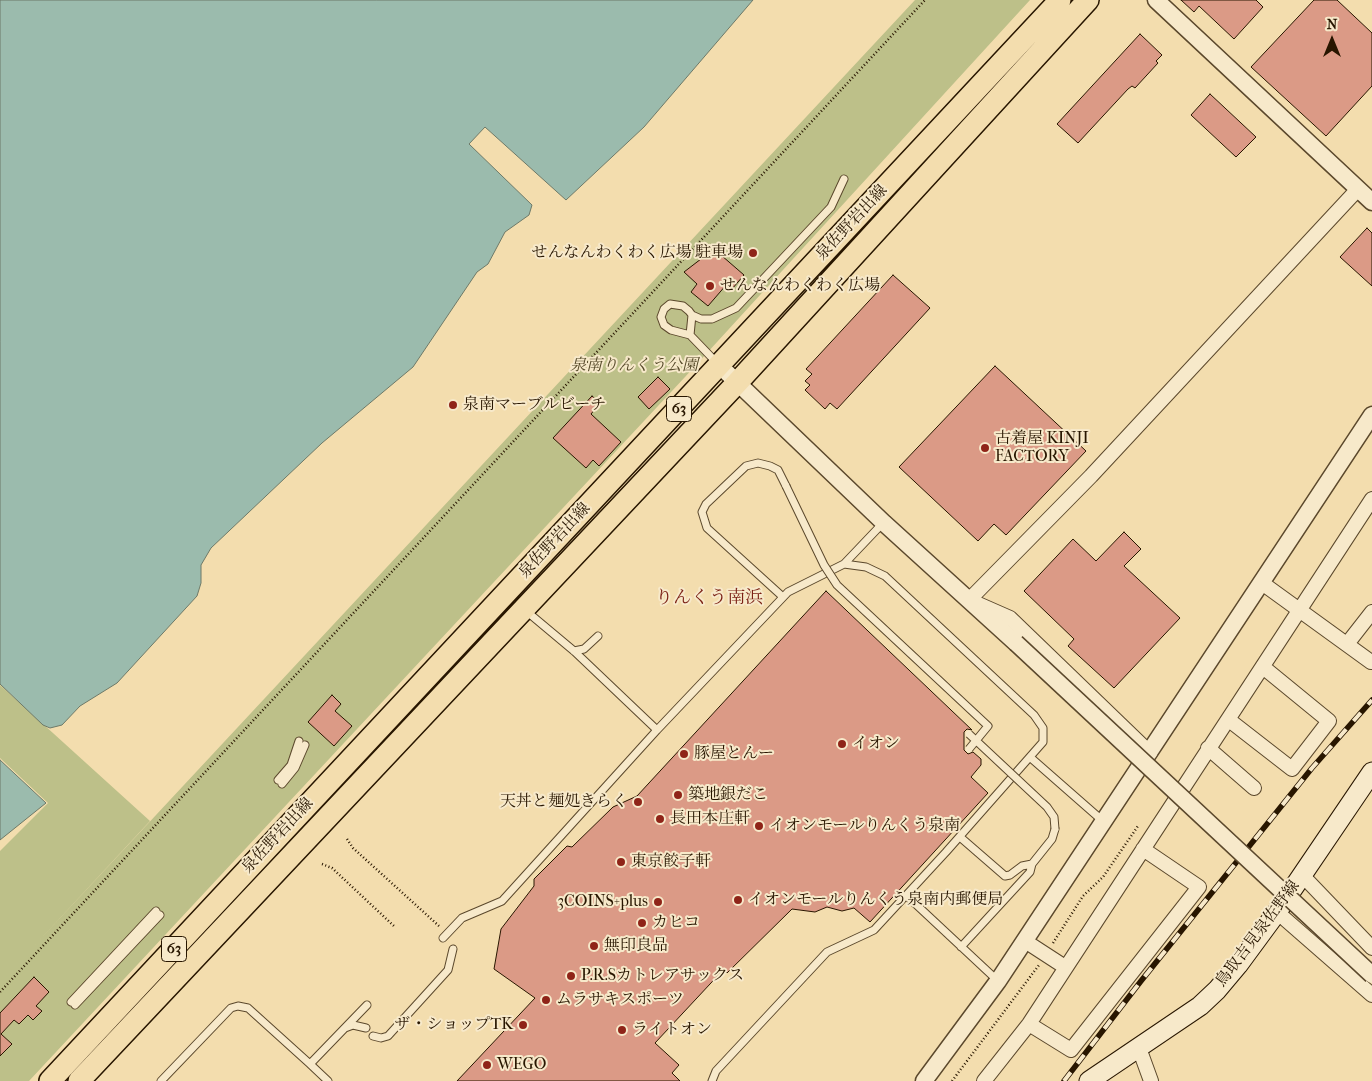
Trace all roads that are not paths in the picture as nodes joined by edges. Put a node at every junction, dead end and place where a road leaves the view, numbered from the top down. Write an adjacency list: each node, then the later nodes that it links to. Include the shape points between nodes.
1 (1060, 0): 9 (main road, 泉佐野岩出線 / 63)
2 (1088, 0): 10 (main road, 泉佐野岩出線 / 63)
3 (1156, 0): 5 (street)
4 (844, 179): 7 (lane, via 831,207 736,308 712,319)
5 (1358, 189): 6 (street); 17 (street, via 1098,469)
6 (1372, 202)
7 (692, 315): 8 (lane); 8 (lane, via 683,306 670,304 661,317 671,330)
8 (690, 335): 9 (lane)
9 (720, 366): 10 (street); 63 (main road, 泉佐野岩出線 / 63)
10 (736, 384): 13 (street); 18 (main road, 泉佐野岩出線 / 63)
11 (1372, 415): 15 (street)
12 (1371, 504): 19 (street)
13 (884, 523): 14 (lane); 17 (street)
14 (844, 564): 16 (lane); 33 (lane, via 866,566 885,576 1034,715 1043,728 1043,742)
15 (1262, 583): 19 (street); 32 (street)
16 (783, 596): 27 (lane); 30 (lane, bridge, via 707,528 702,512 706,504 746,466 758,463 778,470 824,565 838,585 988,726)
17 (969, 600): 32 (street, via 1010,618); 51 (street, bridge)
18 (525, 610): 23 (lane); 64 (main road, 泉佐野岩出線 / 63)
19 (1300, 610): 22 (street); 25 (street)
20 (1372, 612): 22 (street)
21 (598, 636): 23 (lane, via 584,649)
22 (1347, 644): 24 (street)
23 (574, 651): 27 (lane)
24 (1372, 662)
25 (1262, 668): 26 (street); 26 (street, via 1329,721 1292,770)
26 (1229, 720): 31 (street)
27 (657, 730): 45 (lane, via 502,901 462,918)
28 (969, 734): 40 (lane, bridge, via 1054,816 1052,839)
29 (302, 743): 35 (lane)
30 (969, 748)
31 (1208, 748): 36 (street); 39 (street)
32 (1150, 752): 37 (street)
33 (1031, 758): 37 (lane); 38 (lane)
34 (1372, 772): 41 (main road, 鳥取吉見泉佐野線)
35 (280, 782)
36 (1254, 788)
37 (1104, 822): 46 (street)
38 (960, 837): 40 (lane, via 1005,876); 42 (lane)
39 (1143, 850): 50 (street); 56 (street, via 1199,887 1071,1050)
40 (1032, 864): 47 (lane, via 1030,872)
41 (1302, 876): 43 (main road, 鳥取吉見泉佐野線); 48 (street)
42 (907, 896): 47 (lane); 67 (lane, via 874,930 827,952 716,1071)
43 (1277, 912): 53 (street); 60 (main road, 鳥取吉見泉佐野線, via 1238,965 1200,1006)
44 (158, 913): 54 (lane)
45 (443, 938)
46 (1025, 941): 50 (street); 52 (street)
47 (961, 947): 52 (lane)
48 (1372, 948)
49 (453, 949): 59 (lane, via 448,970 388,1036)
50 (1064, 967): 56 (street)
51 (1372, 975)
52 (998, 981): 68 (street)
53 (1372, 995)
54 (73, 1004)
55 (367, 1005): 57 (lane)
56 (1029, 1024): 62 (street)
57 (345, 1028): 58 (lane, via 353,1025); 61 (lane)
58 (366, 1028)
59 (373, 1036)
60 (1139, 1048): 69 (main road, 鳥取吉見泉佐野線); 70 (street)
61 (310, 1064): 65 (lane, via 248,1008 238,1006 231,1008); 66 (lane)
62 (989, 1079)
63 (50, 1081)
64 (79, 1081)
65 (161, 1081)
66 (328, 1081)
67 (712, 1081)
68 (924, 1081)
69 (1089, 1081)
70 (1151, 1081)

